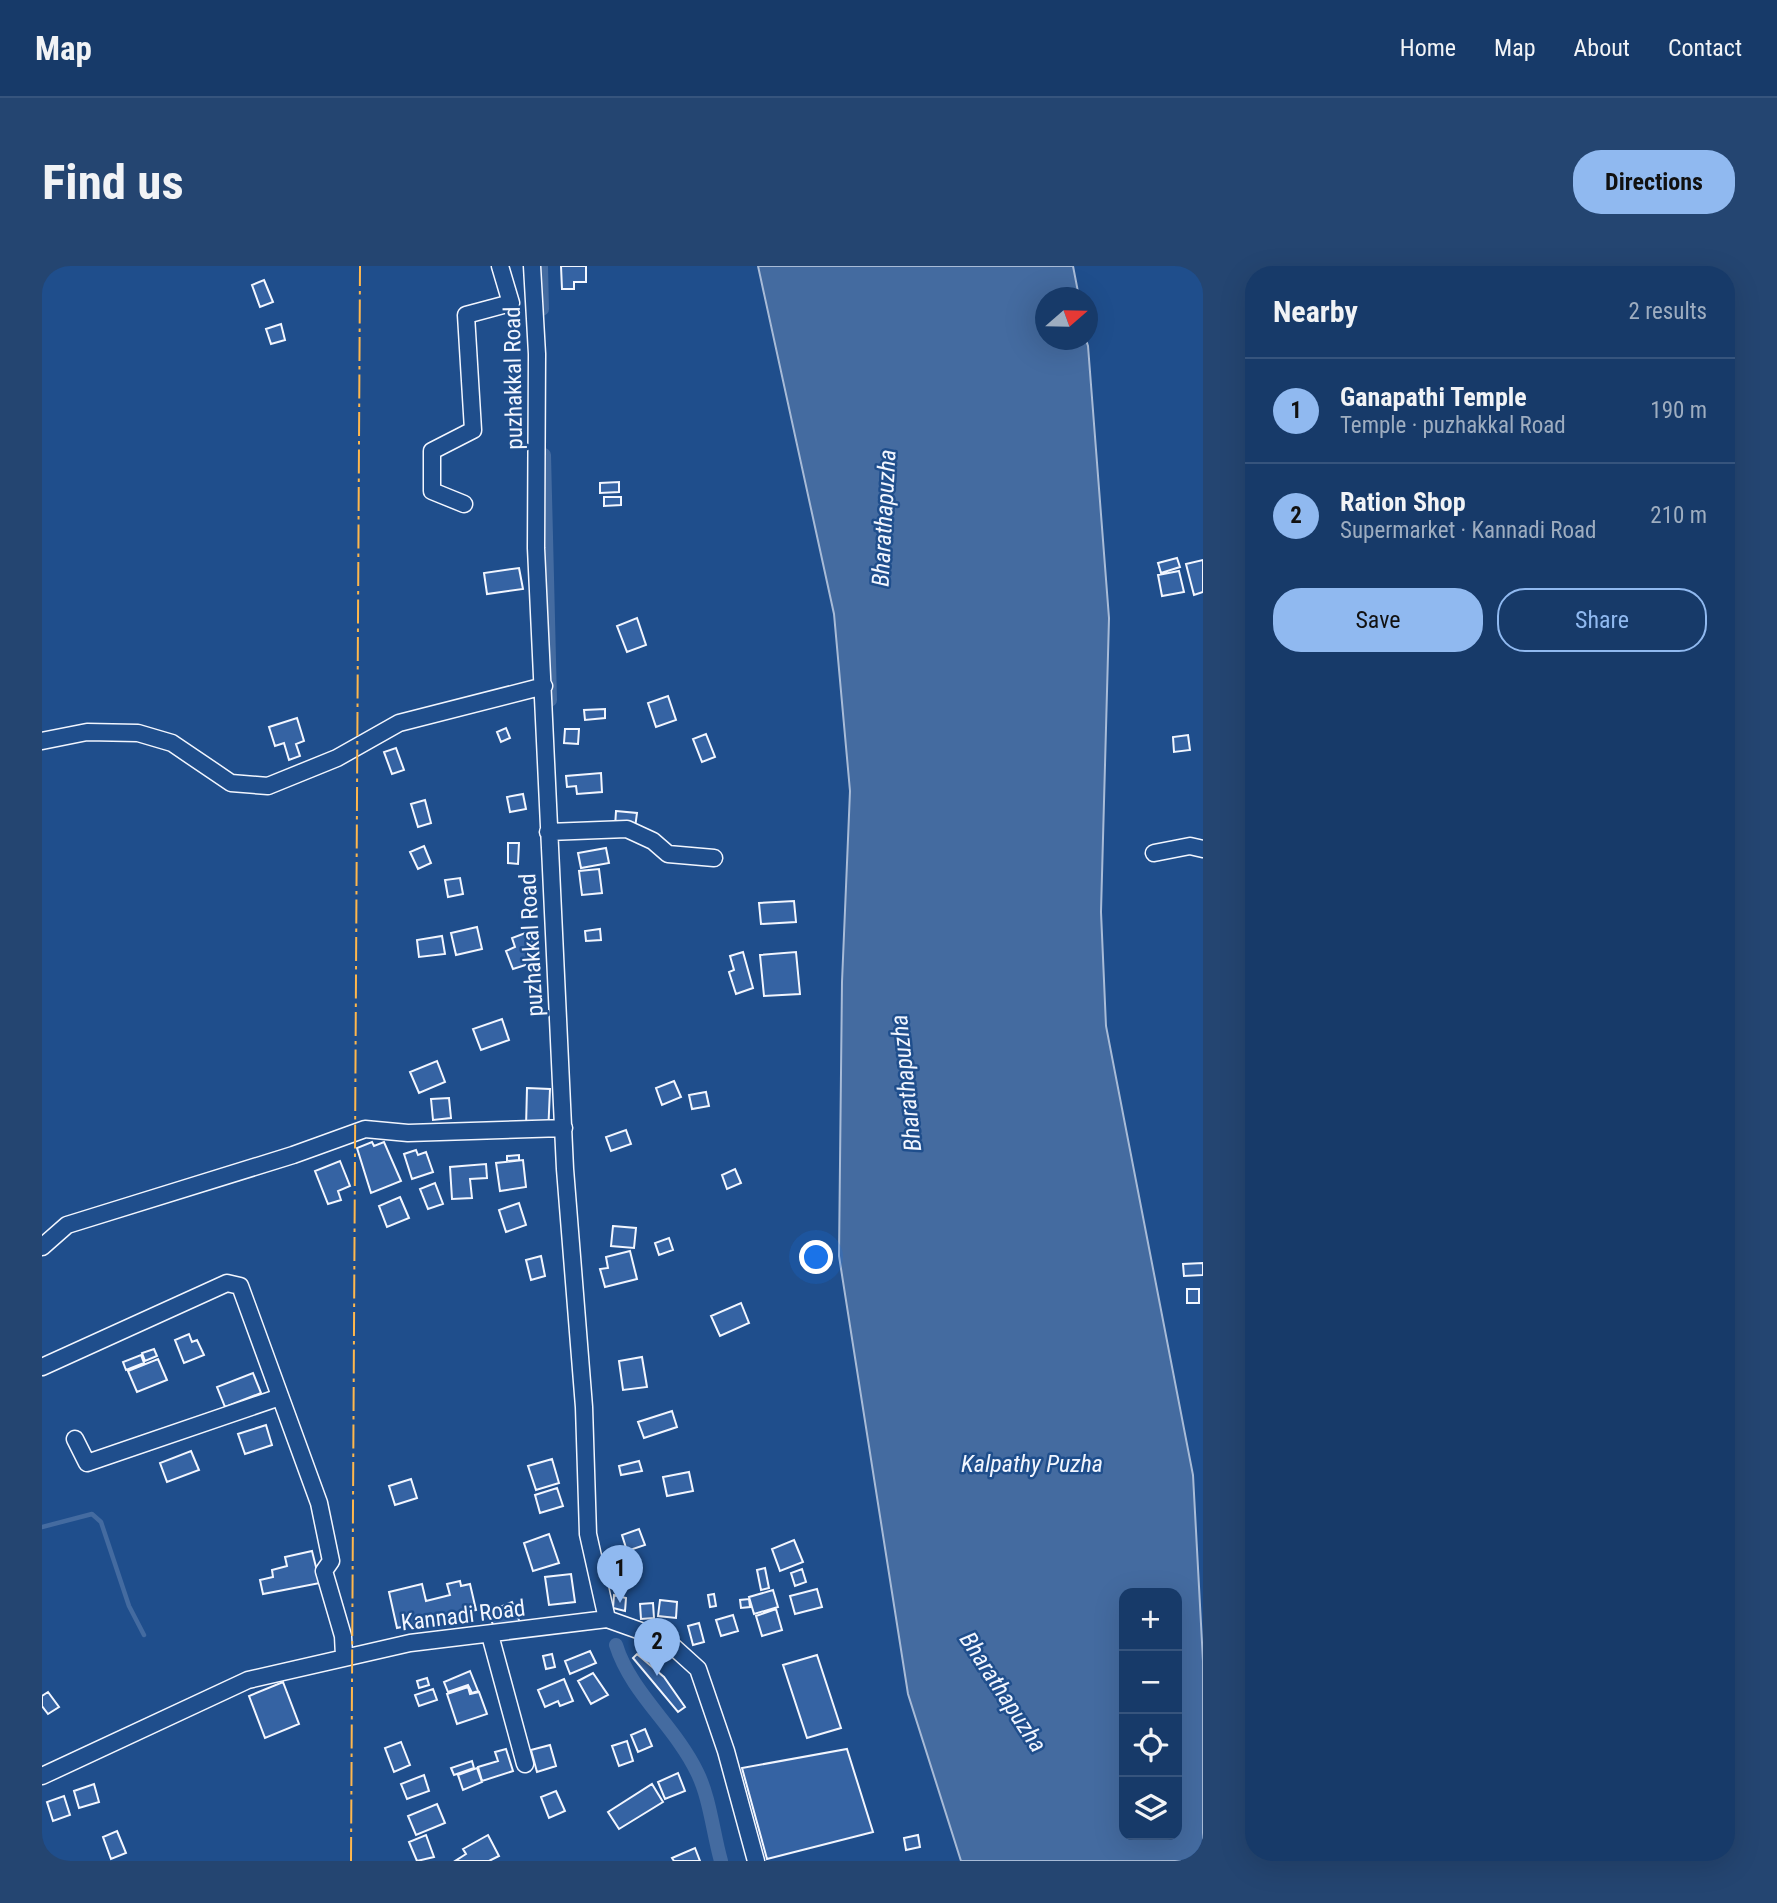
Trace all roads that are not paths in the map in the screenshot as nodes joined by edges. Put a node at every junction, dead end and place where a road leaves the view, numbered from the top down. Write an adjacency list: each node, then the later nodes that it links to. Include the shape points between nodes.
1 (500, 266): 3 (street, via 511,303 466,315 473,430 432,451 432,491)
2 (532, 266): 4 (street, puzhakkal Road, via 537,354 536,548)
3 (464, 503)
4 (544, 685): 5 (street, via 399,723 337,758 268,786 231,783 172,743 138,733 87,732); 6 (street, puzhakkal Road)
5 (42, 741)
6 (548, 832): 9 (street, via 627,829 668,854); 10 (street, puzhakkal Road)
7 (1203, 849): 8 (street, via 1190,846)
8 (1154, 853)
9 (714, 858)
10 (564, 1128): 11 (street, via 408,1133 365,1129 67,1225); 15 (street, puzhakkal Road, via 584,1407 587,1534)
11 (42, 1247)
12 (42, 1367): 13 (street, via 227,1283 240,1286)
13 (280, 1397): 14 (street, via 87,1463); 17 (street, via 319,1503 331,1561 324,1571 343,1636)
14 (75, 1439)
15 (607, 1619): 16 (street, Kannadi Road); 20 (street, Kannadi Road, via 666,1640 698,1670)
16 (490, 1635): 17 (street, Kannadi Road); 18 (street)
17 (344, 1656): 19 (street, Kannadi Road, via 248,1680)
18 (525, 1764)
19 (42, 1776)
20 (757, 1861)

